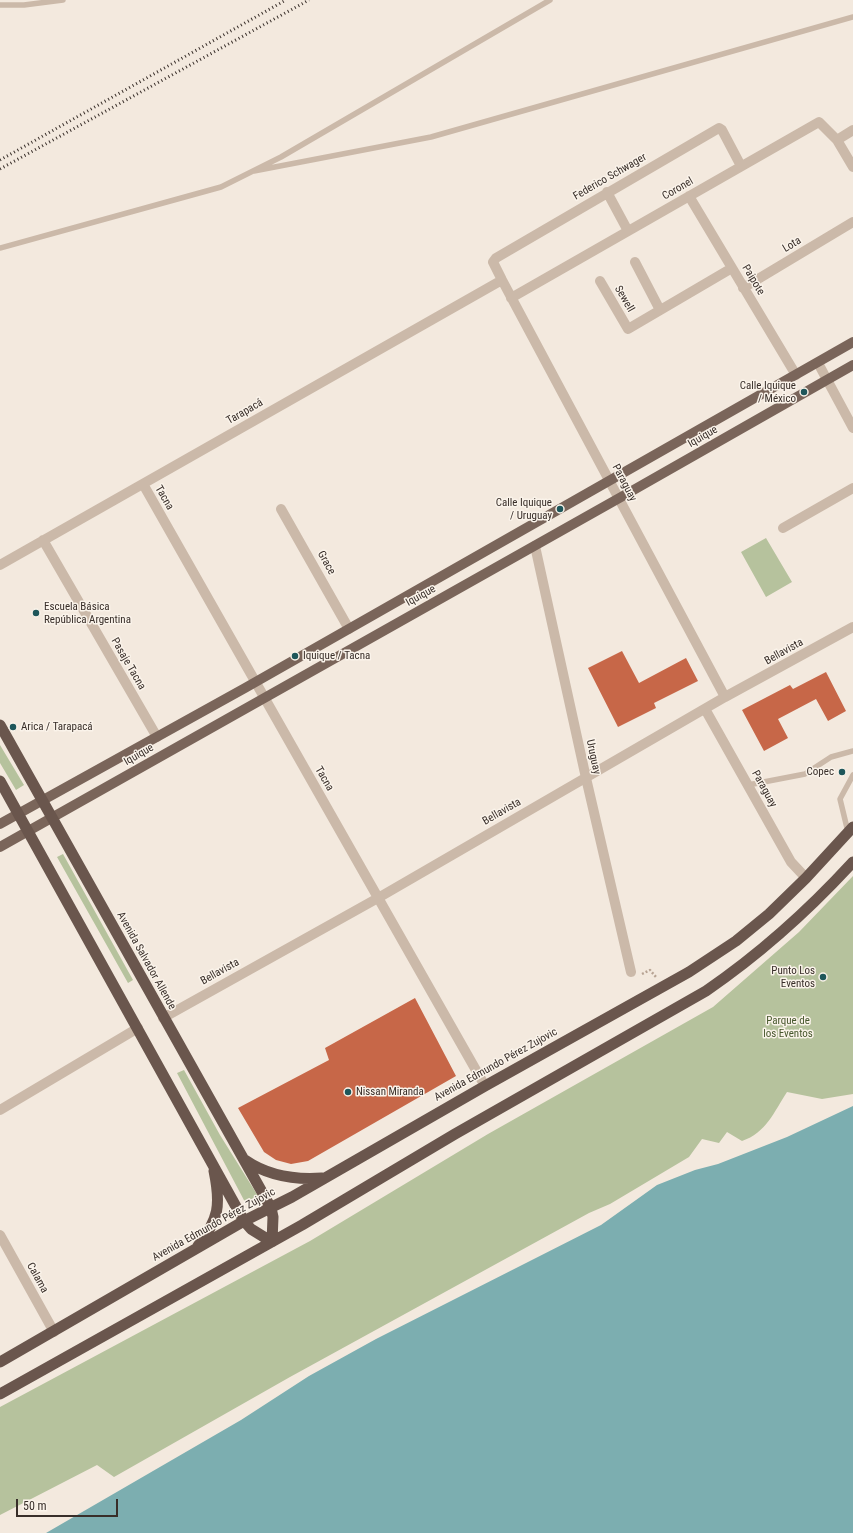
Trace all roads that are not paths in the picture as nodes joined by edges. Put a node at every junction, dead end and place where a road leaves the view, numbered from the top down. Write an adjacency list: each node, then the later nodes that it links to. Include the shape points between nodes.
1 (63, 0): 3 (lane)
2 (550, 0): 9 (lane)
3 (0, 5)
4 (853, 17): 9 (lane, via 431,137)
5 (853, 130): 6 (street)
6 (837, 140): 7 (street, Coronel, via 819,122); 8 (street)
7 (742, 166): 10 (street, Federico Schwager, via 719,128); 11 (street, Coronel)
8 (853, 168)
9 (254, 171): 14 (lane, via 221,187)
10 (607, 192): 13 (street); 17 (street, Federico Schwager, via 496,258 493,264)
11 (689, 196): 13 (street, Coronel); 16 (street, Paipote)
12 (853, 222): 19 (street, Lota)
13 (628, 231): 20 (street, Coronel)
14 (0, 248)
15 (635, 262): 21 (street)
16 (732, 268): 19 (street, Paipote); 21 (street)
17 (502, 280): 20 (street, Paraguay); 29 (street, Tarapacá)
18 (600, 281): 21 (street, Sewell, via 628,329)
19 (743, 288): 25 (street, Paipote)
20 (511, 298): 28 (street, Paraguay)
21 (660, 310)
22 (853, 342): 23 (main road, Iquique)
23 (818, 362): 25 (main road, Iquique); 26 (street)
24 (853, 365): 26 (main road, Iquique)
25 (796, 375): 28 (main road, Iquique)
26 (827, 379): 27 (street); 31 (main road, Iquique)
27 (853, 428)
28 (610, 481): 31 (street, Paraguay); 38 (main road, Iquique)
29 (143, 484): 34 (street, Tarapacá); 39 (street, Tacna)
30 (853, 488): 33 (street)
31 (619, 498): 35 (main road, Iquique); 40 (street, Paraguay)
32 (281, 509): 38 (street, Grace)
33 (783, 528)
34 (44, 540): 36 (street, Tarapacá); 44 (street, Pasaje Tacna)
35 (534, 546): 41 (main road, Iquique); 47 (street, Uruguay)
36 (0, 565)
37 (853, 627): 40 (street, Bellavista)
38 (349, 629): 39 (main road, Iquique)
39 (255, 682): 41 (street, Tacna); 44 (main road, Iquique)
40 (725, 697): 42 (street, Bellavista)
41 (264, 698): 52 (main road, Iquique); 59 (street, Tacna)
42 (705, 709): 47 (street, Bellavista); 49 (street, Paraguay)
43 (0, 725): 50 (highway, Avenida Salvador Allende)
44 (157, 737): 50 (main road, Iquique)
45 (853, 751): 49 (lane, via 831,757 805,774)
46 (853, 775): 54 (lane, via 840,799)
47 (586, 778): 59 (street, Bellavista); 60 (street, Uruguay)
48 (0, 781): 51 (highway)
49 (748, 785): 58 (street, Paraguay, via 791,862)
50 (43, 800): 51 (main road, Iquique); 52 (highway, Avenida Salvador Allende)
51 (18, 814): 53 (main road, Iquique); 55 (highway)
52 (52, 818): 55 (main road, Iquique); 61 (highway, Avenida Salvador Allende)
53 (0, 824)
54 (851, 830): 58 (highway, Avenida Edmundo Pérez Zujovic)
55 (28, 831): 56 (main road, Iquique); 62 (highway)
56 (0, 847)
57 (853, 862): 71 (highway, via 771,943 732,974)
58 (806, 878): 63 (highway, Avenida Edmundo Pérez Zujovic, via 769,914 707,961)
59 (378, 898): 61 (street, Bellavista); 63 (street, Tacna)
60 (631, 972)
61 (163, 1018): 66 (highway, Avenida Salvador Allende)
62 (138, 1028): 64 (street); 65 (highway)
63 (485, 1086): 67 (highway, Avenida Edmundo Pérez Zujovic)
64 (0, 1110)
65 (209, 1155): 69 (highway); 72 (highway, via 218,1206 215,1220)
66 (244, 1160): 67 (highway, via 278,1175 304,1179); 68 (highway, Avenida Salvador Allende)
67 (324, 1178): 68 (highway, Avenida Edmundo Pérez Zujovic)
68 (270, 1208): 69 (highway, Avenida Edmundo Pérez Zujovic); 71 (highway, via 273,1217)
69 (244, 1221): 71 (highway, via 251,1229); 72 (highway, Avenida Edmundo Pérez Zujovic)
70 (0, 1235): 73 (street, Calama)
71 (272, 1242): 75 (highway)
72 (194, 1250): 73 (highway, Avenida Edmundo Pérez Zujovic)
73 (54, 1332): 74 (highway, Avenida Edmundo Pérez Zujovic)
74 (0, 1362)
75 (0, 1394)

